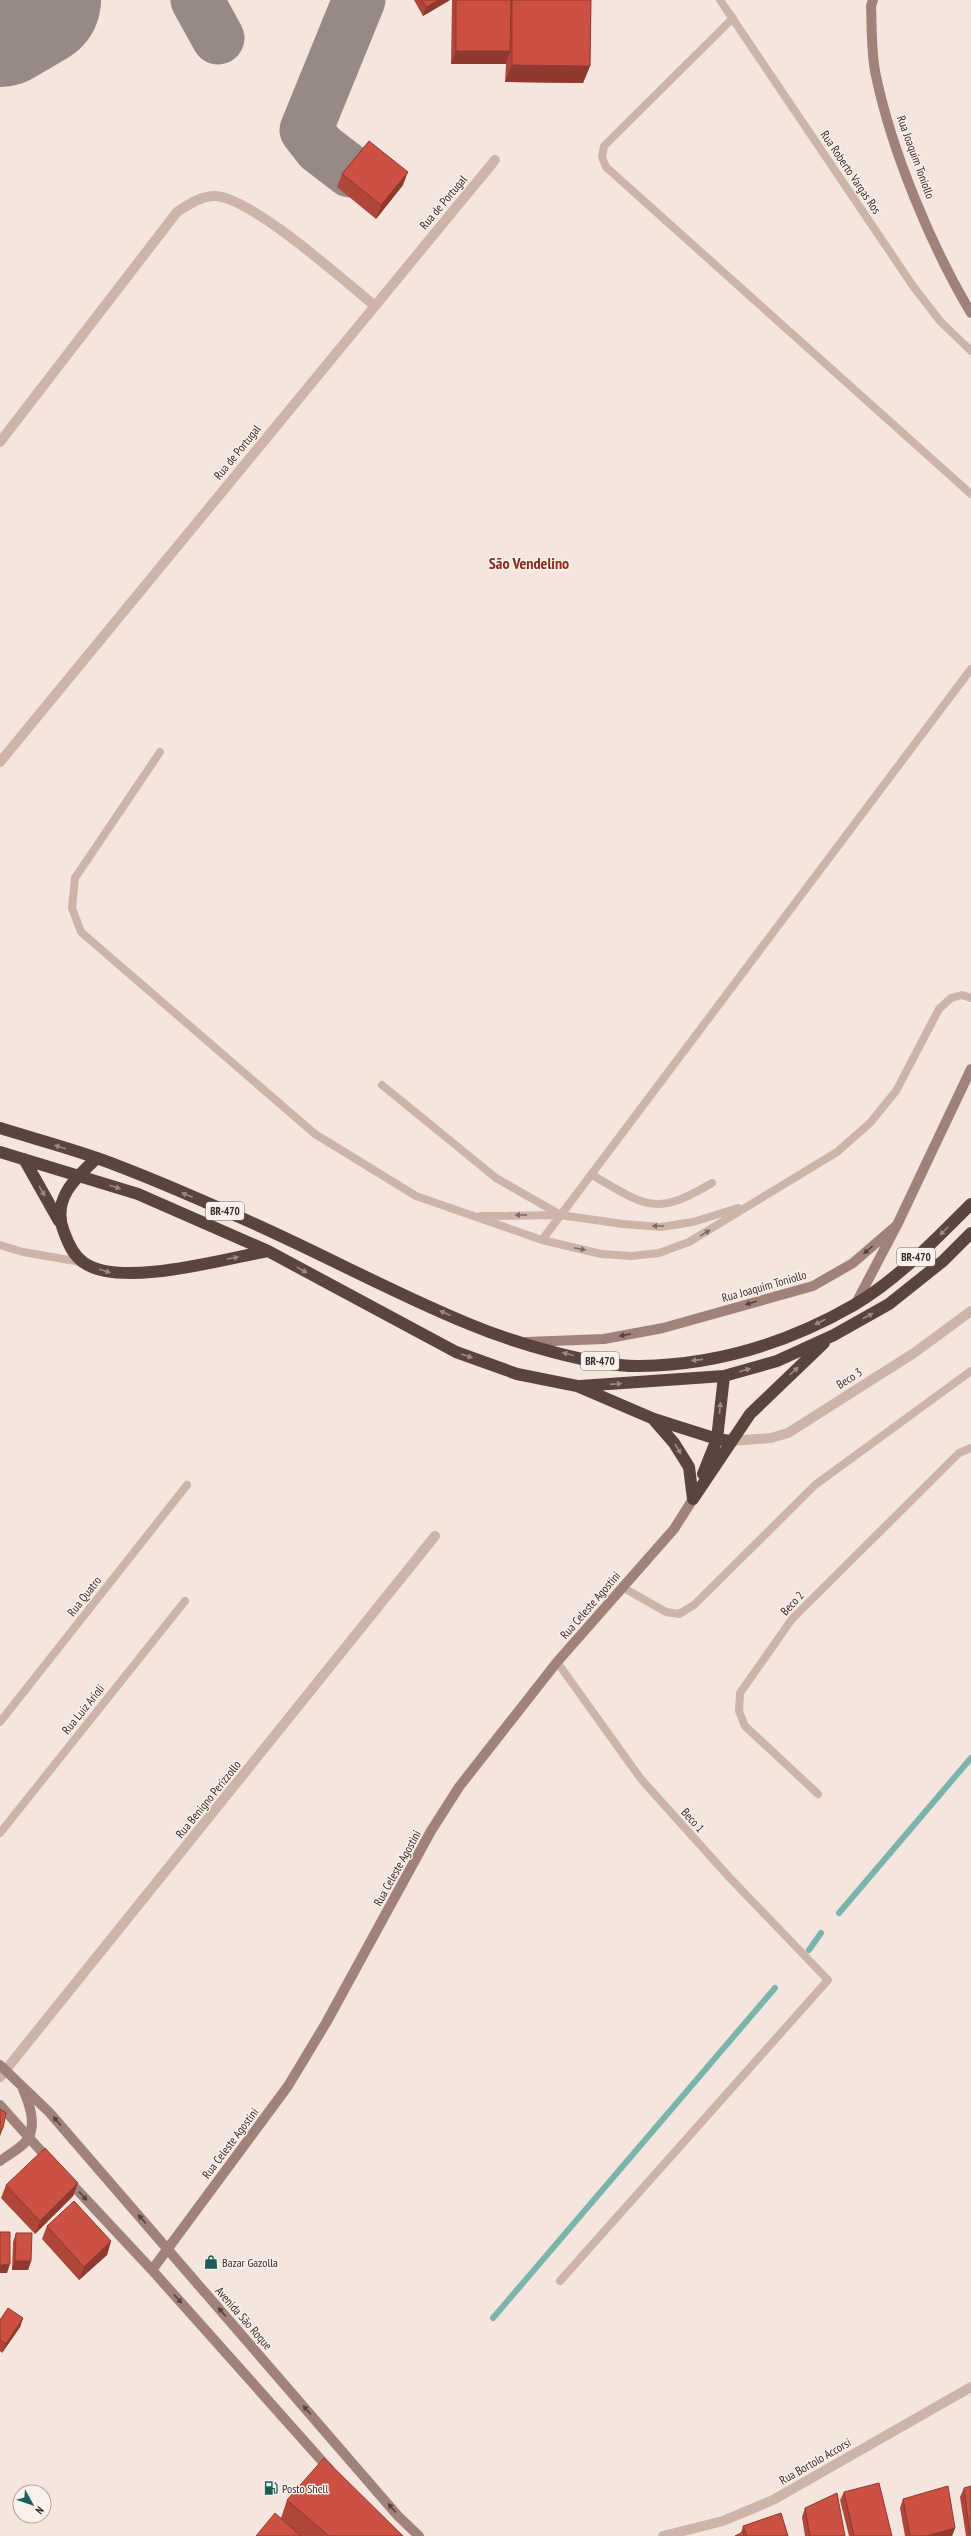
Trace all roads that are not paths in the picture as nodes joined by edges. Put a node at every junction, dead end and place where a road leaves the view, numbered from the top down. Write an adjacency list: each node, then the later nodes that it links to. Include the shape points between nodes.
1 (720, 0): 3 (lane, Rua Roberto Vargas Ros)
2 (873, 0): 6 (street, Rua Joaquim Toniollo, via 871,6 876,75 900,157 949,275)
3 (733, 18): 7 (lane, Rua Roberto Vargas Ros, via 913,286 940,321); 9 (lane, via 604,146 602,157 606,167)
4 (495, 160): 5 (street, Rua de Portugal)
5 (374, 305): 8 (street, via 261,216 235,201 214,196 199,199 177,212); 12 (street, Rua de Portugal)
6 (971, 313)
7 (971, 350)
8 (0, 442)
9 (971, 494)
10 (971, 669): 21 (lane)
11 (160, 752): 26 (lane, via 75,878 72,908 82,932 315,1134 416,1196)
12 (0, 762)
13 (971, 998): 23 (lane, via 962,995 951,998 939,1009 896,1091 870,1123 837,1152)
14 (971, 1069): 28 (street, Rua Joaquim Toniollo)
15 (382, 1086): 25 (lane, via 496,1178)
16 (0, 1128): 18 (highway, BR-470, one-way to 16)
17 (0, 1152): 19 (highway, BR-470)
18 (98, 1158): 20 (highway); 37 (highway, BR-470, one-way to 18, via 469,1324 246,1220)
19 (24, 1159): 20 (highway, BR-470); 27 (highway, one-way to 27)
20 (78, 1175): 27 (highway, via 60,1204); 32 (highway, BR-470, one-way to 32, via 138,1194)
21 (592, 1175): 22 (lane, via 640,1202 664,1204 684,1199); 25 (lane)
22 (712, 1183)
23 (750, 1204): 25 (lane, one-way to 25, via 693,1222 661,1227); 30 (lane, one-way to 23, via 601,1254 631,1256 659,1253 689,1242)
24 (971, 1204): 34 (highway, BR-470, one-way to 34, via 929,1246)
25 (560, 1215): 26 (lane, one-way to 26); 30 (lane)
26 (475, 1216): 30 (lane)
27 (60, 1223): 33 (highway, via 69,1246)
28 (897, 1225): 34 (street); 37 (street, Rua Joaquim Toniollo, one-way to 37, via 853,1263 813,1286 663,1328 604,1339)
29 (971, 1233): 36 (highway, BR-470, one-way to 29, via 889,1304 943,1261)
30 (542, 1240)
31 (0, 1245): 33 (lane, via 23,1252)
32 (268, 1252): 33 (highway, one-way to 32, via 107,1273 140,1274); 40 (highway, BR-470, one-way to 40, via 456,1352 517,1374)
33 (83, 1262)
34 (855, 1305): 36 (highway); 37 (highway, BR-470, one-way to 37, via 779,1342 722,1358 639,1366 592,1360)
35 (971, 1311): 43 (street, Beco 3, via 914,1353 788,1433 771,1438)
36 (834, 1335): 39 (highway, BR-470, one-way to 36, via 776,1361); 43 (highway, one-way to 36, via 761,1403)
37 (520, 1342)
38 (971, 1371): 48 (lane, via 815,1485 694,1605 679,1614 666,1612)
39 (724, 1376): 40 (highway, BR-470, one-way to 39); 42 (highway, one-way to 39)
40 (577, 1386): 41 (highway)
41 (654, 1419): 42 (highway); 46 (highway, one-way to 46, via 674,1443 689,1467)
42 (717, 1439): 43 (highway); 46 (highway)
43 (730, 1441): 46 (highway)
44 (971, 1448): 52 (lane, Beco 2, via 959,1453 792,1619 740,1693 739,1710 745,1726)
45 (187, 1485): 51 (lane, Rua Quatro)
46 (693, 1499): 48 (street, Rua Celeste Agostini, via 674,1529)
47 (435, 1536): 54 (street, Rua Benigno Perizzollo)
48 (622, 1587): 50 (street, Rua Celeste Agostini)
49 (185, 1601): 53 (lane, Rua Luiz Arioli)
50 (557, 1662): 59 (street, Rua Celeste Agostini, via 459,1787 431,1831 326,2023 288,2086); 61 (lane, Beco 1, via 641,1779 729,1877 828,1980)
51 (0, 1722)
52 (818, 1794)
53 (0, 1833)
54 (2, 2071): 55 (street, Avenida São Roque)
55 (20, 2083): 57 (street, via 30,2112 32,2125); 59 (street, Avenida São Roque, one-way to 55, via 49,2112)
56 (0, 2105): 57 (street)
57 (29, 2139): 58 (street); 60 (street, one-way to 60)
58 (0, 2161)
59 (167, 2249): 60 (street, Rua Celeste Agostini); 64 (street, Avenida São Roque, one-way to 59, via 398,2516)
60 (152, 2270): 63 (street, one-way to 63)
61 (560, 2281)
62 (971, 2387): 65 (street, Rua Bortolo Accorsi, via 773,2500 723,2521)
63 (336, 2476)
64 (419, 2536)
65 (663, 2536)

